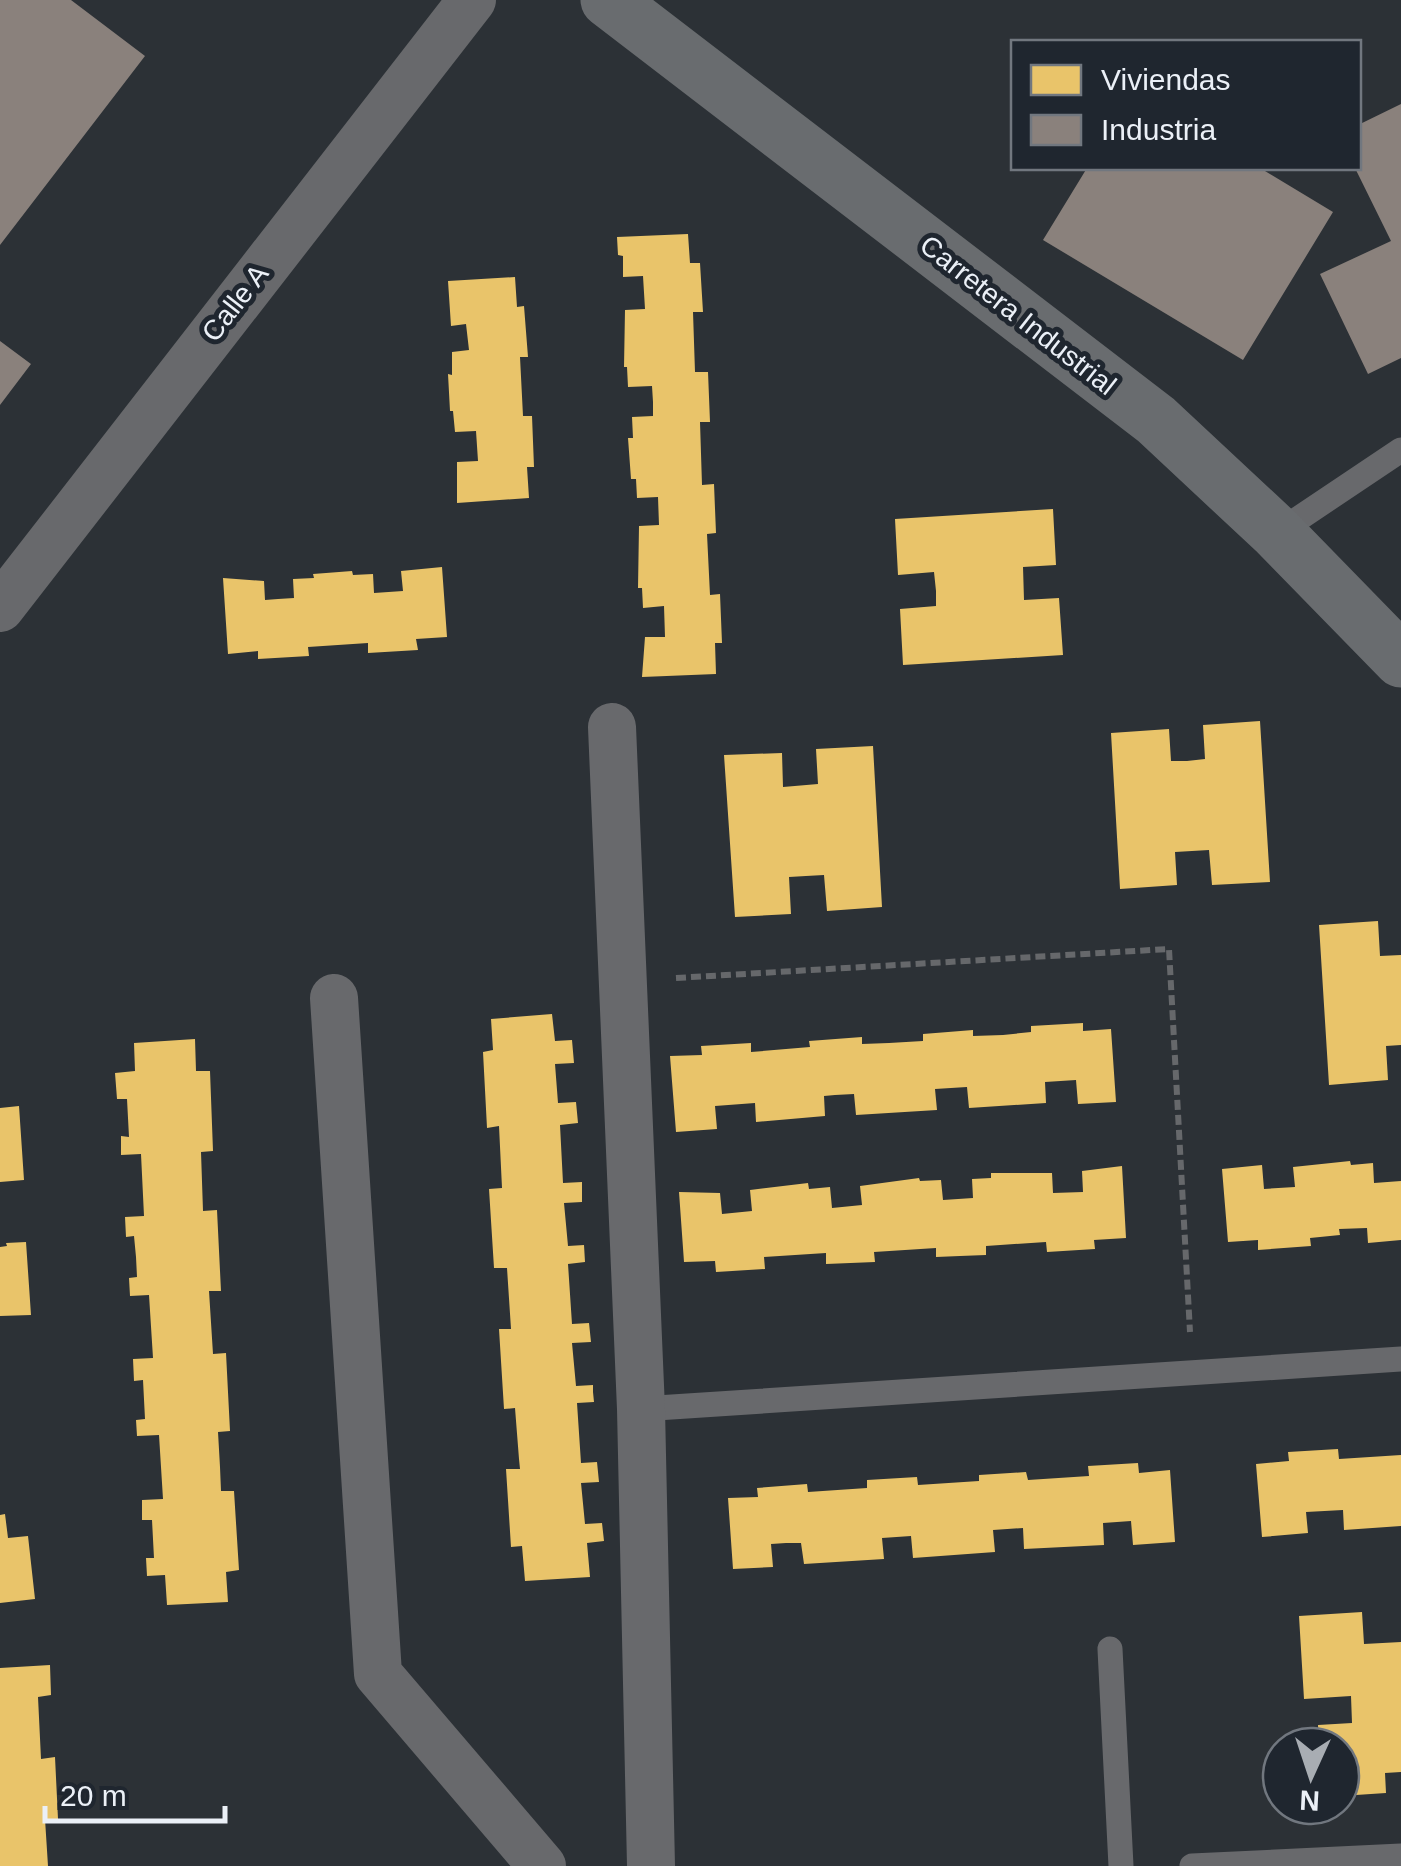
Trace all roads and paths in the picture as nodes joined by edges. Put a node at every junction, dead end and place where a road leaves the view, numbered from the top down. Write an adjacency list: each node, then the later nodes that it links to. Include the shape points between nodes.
1 (472, 0): 5 (street, Calle A)
2 (608, 0): 4 (street, Carretera Industrial, via 1156,420)
3 (1401, 450): 4 (lane)
4 (1278, 533): 6 (street, Carretera Industrial)
5 (0, 608)
6 (1401, 660)
7 (612, 726): 8 (street)
8 (623, 981): 11 (path, via 1169,948); 12 (street)
9 (334, 998): 15 (street, via 378,1674)
10 (1401, 1359): 11 (lane)
11 (1192, 1374): 12 (lane)
12 (641, 1408): 16 (street)
13 (1110, 1649): 17 (lane)
14 (1401, 1856): 18 (lane)
15 (542, 1866)
16 (651, 1866)
17 (1121, 1866)
18 (1192, 1866)

